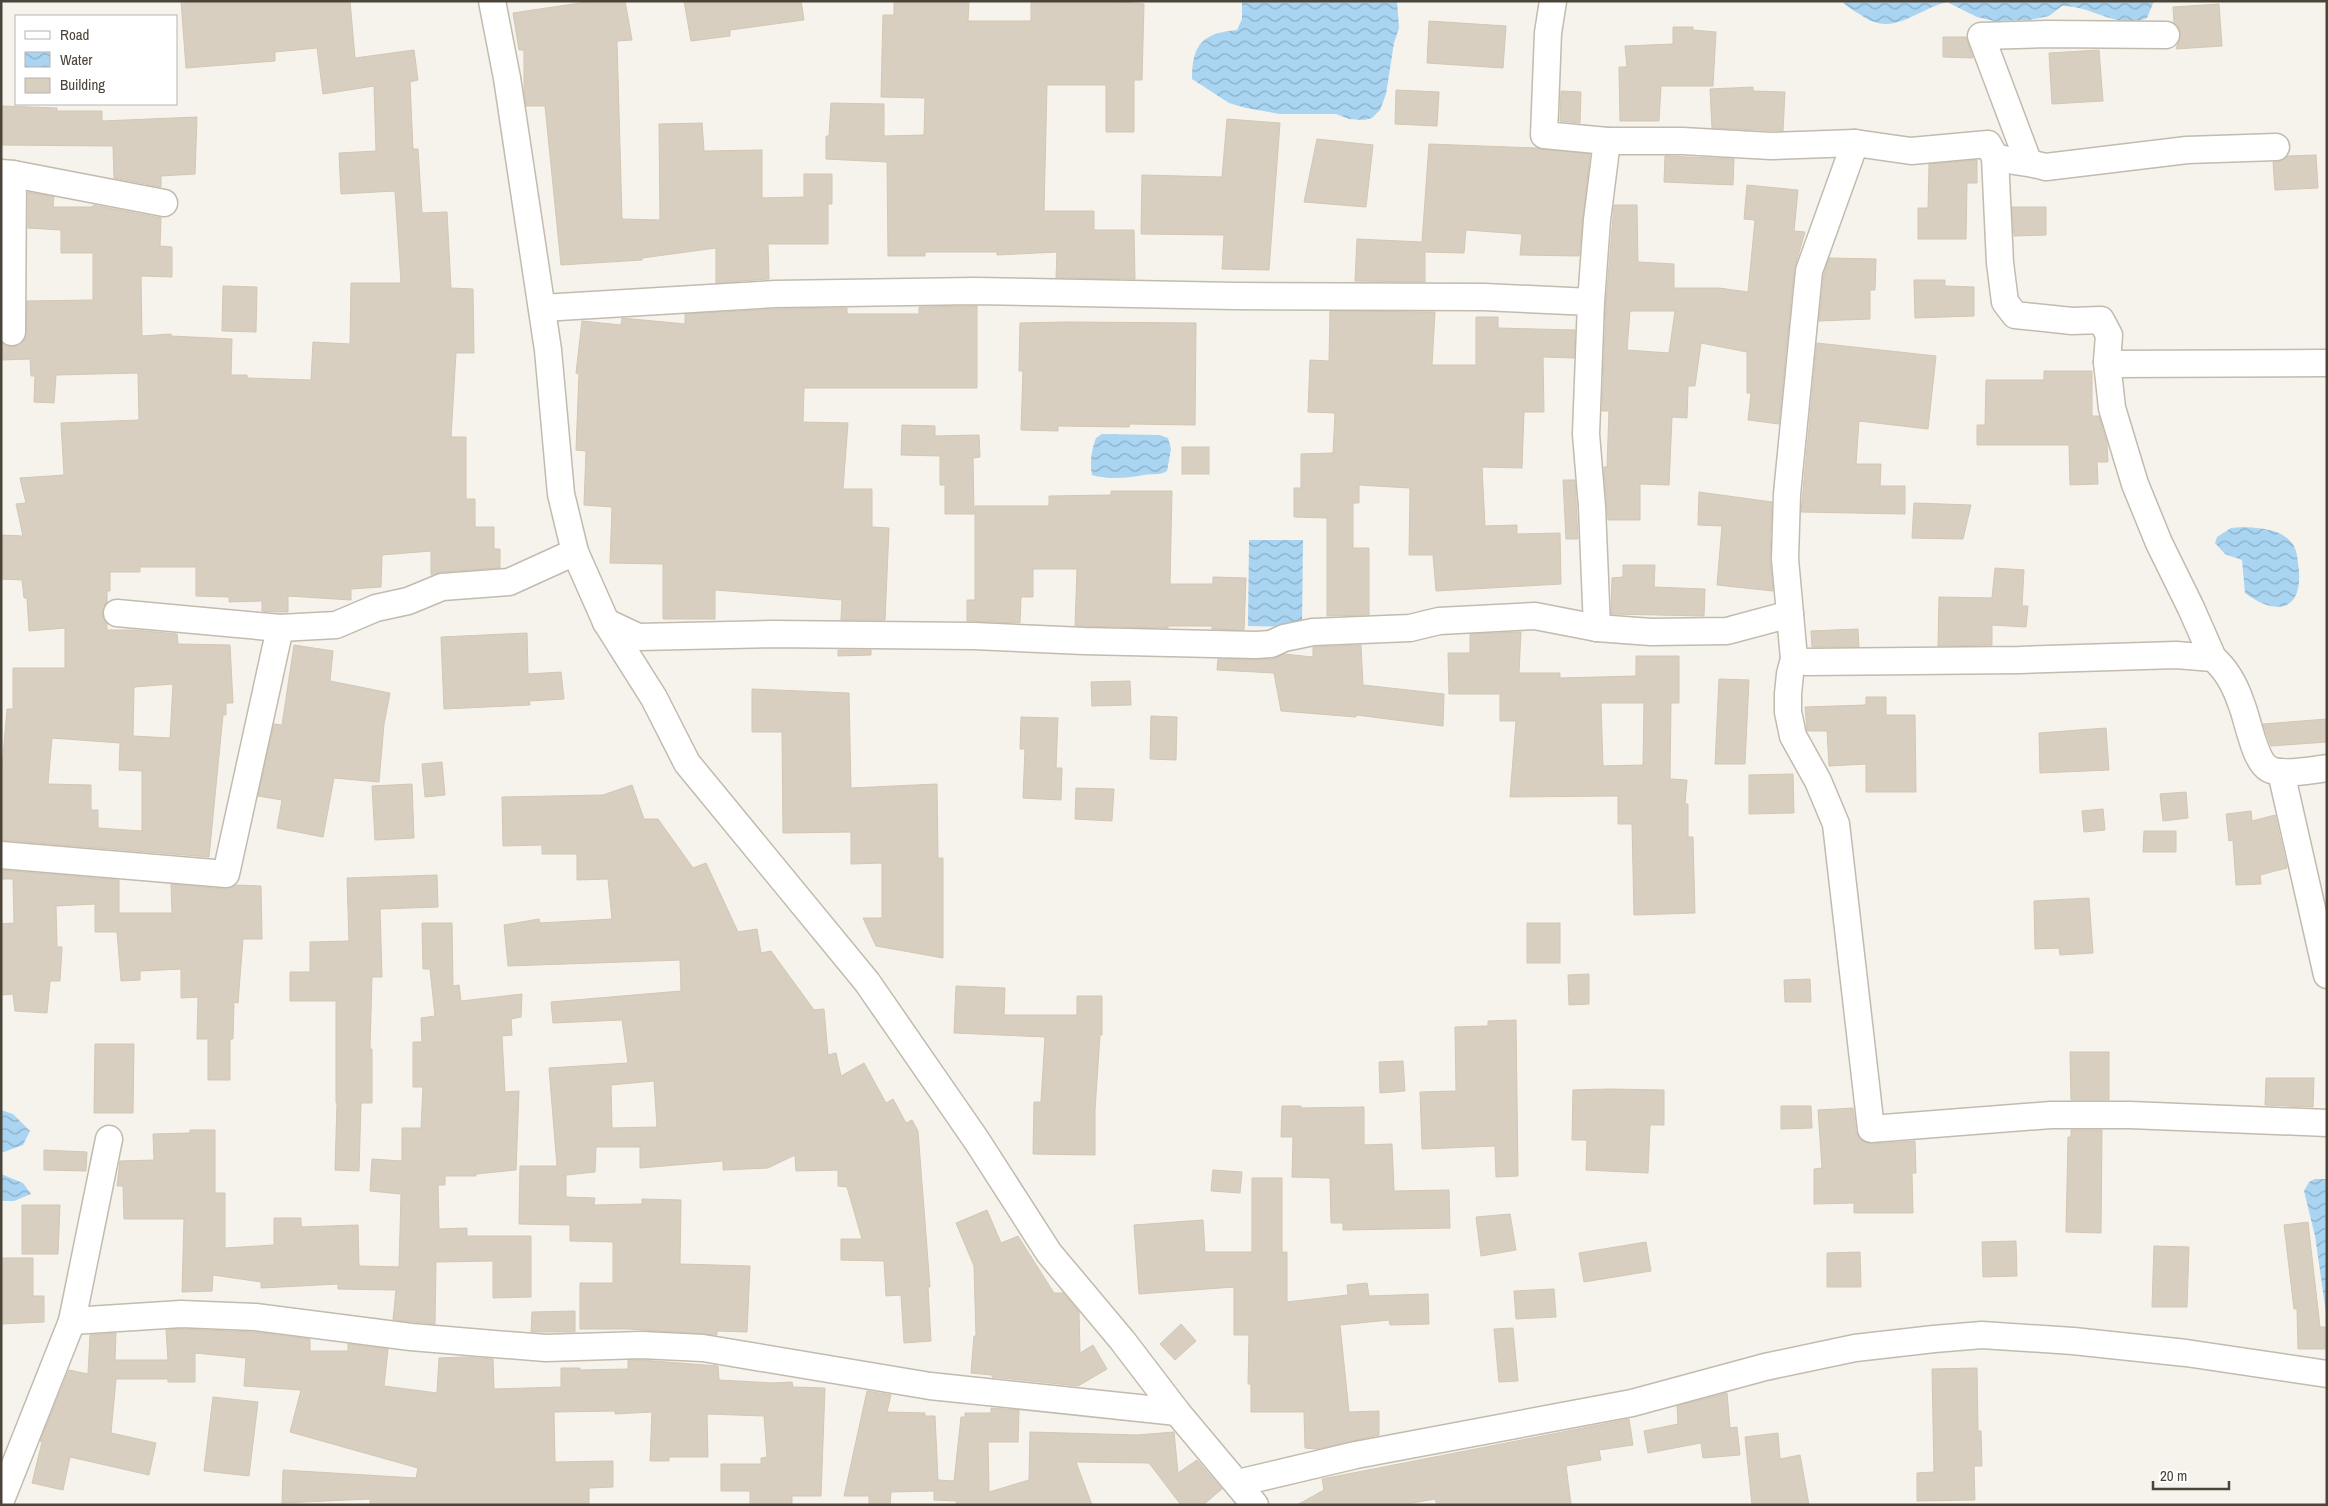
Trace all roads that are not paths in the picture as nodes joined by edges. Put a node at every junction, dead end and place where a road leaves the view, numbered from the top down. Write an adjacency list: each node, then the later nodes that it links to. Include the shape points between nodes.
1 (492, 1): 12 (street)
2 (1553, 1): 4 (street, via 1548,33 1544,135)
3 (2166, 34): 8 (street, via 1981,36)
4 (1608, 141): 5 (street, via 1771,146); 11 (street, via 1597,220)
5 (1856, 143): 7 (street, via 1911,151 1988,144); 18 (street, via 1808,272 1787,494 1785,559)
6 (2276, 147): 8 (street, via 2187,150 2046,167)
7 (1995, 157): 8 (street); 14 (street, via 2005,302 2015,315 2072,321 2101,320 2109,335)
8 (2028, 162)
9 (7, 174): 10 (street); 13 (street)
10 (164, 203)
11 (1591, 302): 12 (street, via 1484,297 975,291 776,294); 21 (street, via 1586,434)
12 (542, 308): 16 (street, via 561,494)
13 (12, 332)
14 (2107, 362): 15 (street); 22 (street, via 2112,408 2135,484)
15 (2325, 363)
16 (575, 552): 19 (street); 20 (street, via 509,582 442,588 336,624)
17 (116, 613): 20 (street)
18 (1790, 614): 21 (street, via 1727,632); 23 (street)
19 (606, 622): 21 (street, via 638,637 771,634 965,636 1256,645 1313,632 1410,628 1439,621 1535,616); 32 (street, via 654,698 687,763 867,982 1049,1253)
20 (280, 628): 26 (street, via 226,874)
21 (1596, 628)
22 (2213, 658): 23 (street, via 2176,655 2020,660 1806,662); 25 (street, via 2231,680 2241,701 2259,758 2269,769)
23 (1794, 659): 28 (street, via 1788,712 1794,736 1836,824 1871,1129 2051,1115)
24 (2327, 768): 25 (street)
25 (2281, 772): 27 (street)
26 (1, 855)
27 (2327, 975)
28 (2327, 1123)
29 (108, 1139): 30 (street)
30 (72, 1321): 32 (street, via 181,1314 255,1317 411,1337 546,1348 641,1344 703,1348 930,1386); 34 (street)
31 (2327, 1374): 33 (street, via 2186,1353 2073,1341 1982,1335 1934,1339 1855,1348 1765,1367 1632,1403 1356,1455)
32 (1177, 1412): 33 (street)
33 (1238, 1483): 35 (street)
34 (1, 1500)
35 (1255, 1505)

